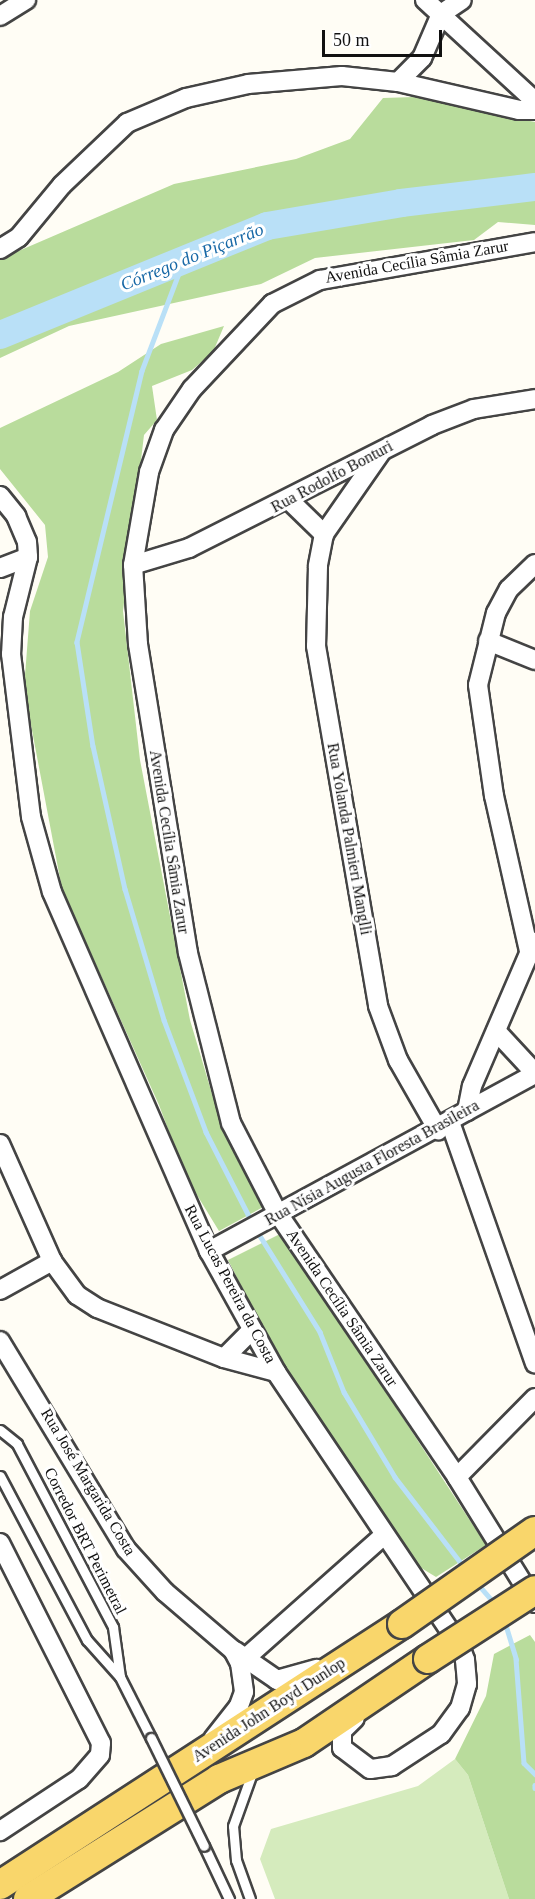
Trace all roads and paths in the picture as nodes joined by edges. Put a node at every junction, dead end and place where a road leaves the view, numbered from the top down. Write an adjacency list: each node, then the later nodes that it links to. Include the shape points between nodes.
1 (26, 0): 5 (street)
2 (425, 0): 4 (street)
3 (462, 0): 4 (street)
4 (441, 14): 6 (street, via 422,58); 7 (street)
5 (0, 16)
6 (398, 82): 8 (street, via 519,110); 10 (street, via 342,76 294,78 196,95 154,110 127,123 97,148 36,220)
7 (535, 101)
8 (535, 110)
9 (535, 242): 18 (street, Avenida Cecília Sâmia Zarur, via 320,280 272,304 192,389 164,430 149,472)
10 (0, 249)
11 (535, 399): 12 (street, Rua Rodolfo Bonturi, via 474,409 432,425)
12 (381, 452): 14 (street, Rua Rodolfo Bonturi); 15 (street, Rua Yolanda Palmieri Manglli)
13 (0, 496): 16 (street, via 25,533)
14 (289, 500): 15 (street); 18 (street, Rua Rodolfo Bonturi, via 189,548)
15 (324, 534): 26 (street, Rua Yolanda Palmieri Manglli, via 318,566 316,646 372,975 387,1034)
16 (28, 557): 19 (street); 29 (street, Rua Lucas Pereira da Costa, via 13,617 11,654 31,817 52,892)
17 (535, 564): 20 (street, via 509,589)
18 (133, 565): 28 (street, Avenida Cecília Sâmia Zarur, via 138,644 188,953 231,1123)
19 (0, 568)
20 (488, 641): 21 (street); 22 (street, via 478,685 494,795)
21 (535, 660)
22 (532, 946): 23 (street)
23 (496, 1031): 24 (street); 25 (street, via 472,1086)
24 (535, 1074): 25 (street, Rua Nísia Augusta Floresta Brasileira)
25 (467, 1111): 26 (street, Rua Nísia Augusta Floresta Brasileira)
26 (444, 1126): 28 (street, Rua Nísia Augusta Floresta Brasileira); 35 (street, Rua Yolanda Palmieri Manglli)
27 (0, 1144): 30 (street)
28 (272, 1217): 29 (street, Rua Nísia Augusta Floresta Brasileira); 40 (street, Avenida Cecília Sâmia Zarur)
29 (209, 1251): 32 (street, Rua Lucas Pereira da Costa)
30 (52, 1261): 31 (street); 34 (street, via 66,1285 97,1308)
31 (0, 1290)
32 (252, 1330): 34 (street); 36 (street, Rua Lucas Pereira da Costa)
33 (0, 1341): 48 (street, Rua José Margarida Costa, via 126,1550 165,1592)
34 (224, 1358): 36 (street)
35 (535, 1364)
36 (276, 1372): 42 (street, Rua Lucas Pereira da Costa)
37 (535, 1398): 40 (street)
38 (0, 1430): 49 (lane, Corredor BRT Perimetral, via 17,1444 113,1627)
39 (0, 1476): 49 (lane, Corredor BRT Perimetral, via 87,1640)
40 (457, 1477): 46 (street, Avenida Cecília Sâmia Zarur)
41 (535, 1531): 47 (main road, Avenida John Boyd Dunlop, bridge)
42 (384, 1535): 48 (street); 50 (street, Rua Lucas Pereira da Costa, via 460,1646 467,1684 459,1708 441,1734 392,1766 370,1769 350,1757 340,1737)
43 (0, 1543): 44 (street)
44 (4, 1566): 53 (street, via 98,1733 100,1755 79,1779)
45 (535, 1590): 50 (main road, Avenida John Boyd Dunlop, bridge)
46 (535, 1603)
47 (361, 1651): 48 (street, Rua José Margarida Costa, via 305,1674 277,1680); 51 (main road, Avenida John Boyd Dunlop)
48 (240, 1657): 51 (street, via 245,1682 239,1706)
49 (120, 1677): 56 (lane, Corredor BRT Perimetral, bridge)
50 (397, 1680): 52 (main road, Avenida John Boyd Dunlop, via 304,1743)
51 (201, 1754): 54 (main road, Avenida John Boyd Dunlop)
52 (255, 1766): 55 (main road, Avenida John Boyd Dunlop, via 219,1779); 57 (lane, via 233,1826 236,1860)
53 (0, 1831)
54 (0, 1885)
55 (28, 1899)
56 (229, 1899)
57 (250, 1899)

